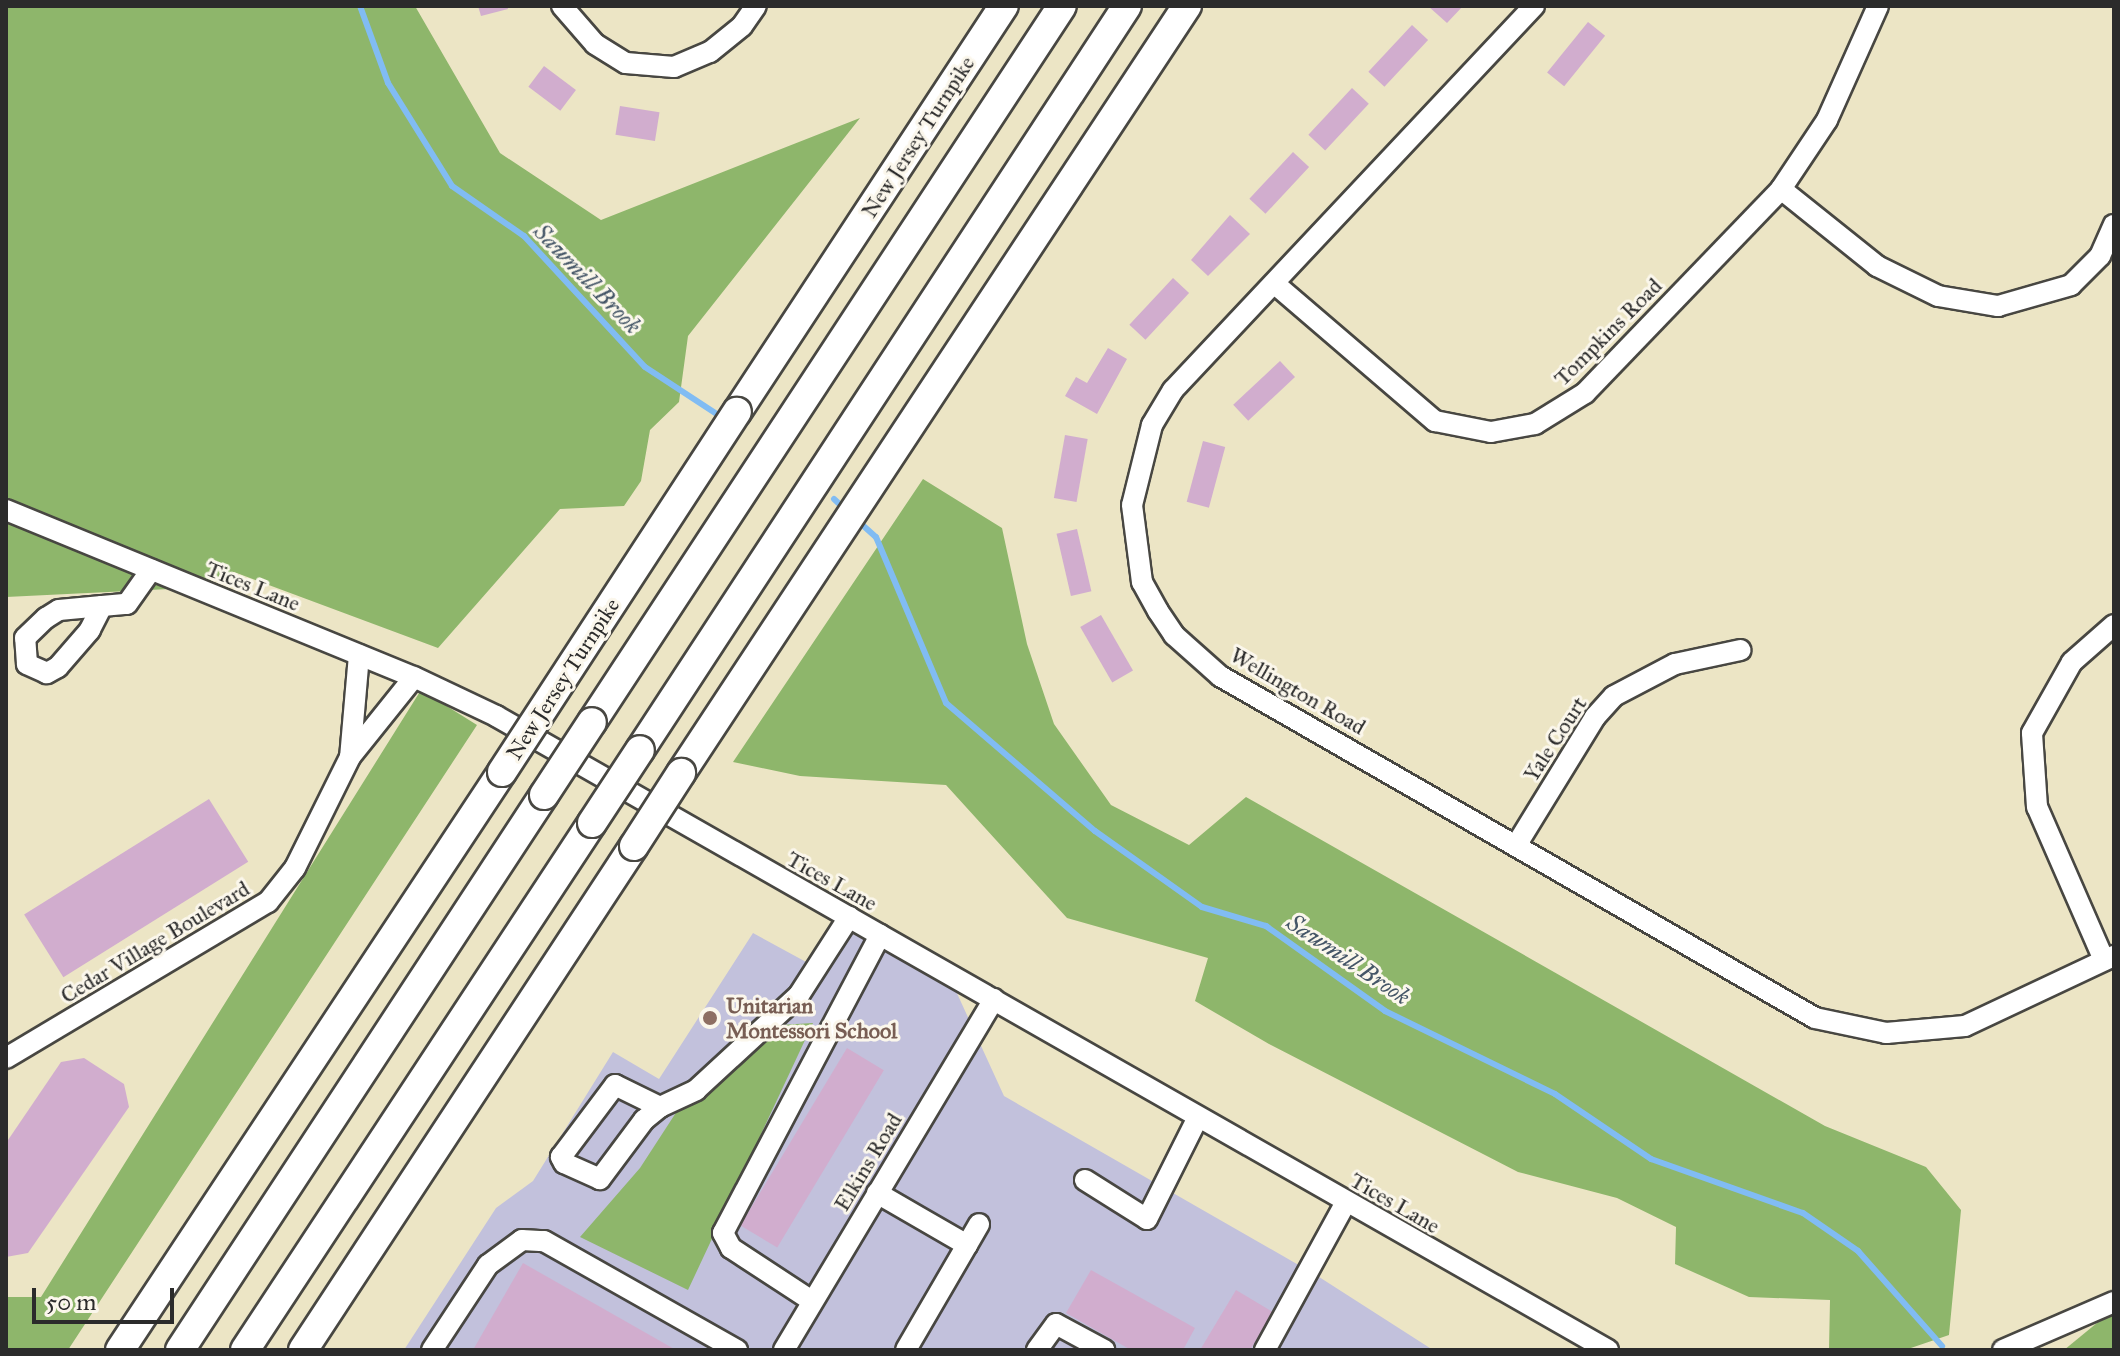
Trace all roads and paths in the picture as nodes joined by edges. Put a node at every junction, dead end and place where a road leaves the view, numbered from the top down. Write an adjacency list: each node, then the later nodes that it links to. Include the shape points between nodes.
1 (562, 6): 2 (street, via 595,44 626,63 674,67 710,52 742,26)
2 (756, 6)
3 (1004, 6): 37 (highway, New Jersey Turnpike, bridge)
4 (1062, 6): 38 (highway, bridge)
5 (1127, 6): 39 (highway, bridge)
6 (1187, 6): 40 (highway, bridge)
7 (1534, 6): 11 (street, Wellington Road)
8 (1878, 6): 9 (street, Tompkins Road, via 1827,120)
9 (1781, 189): 10 (street, via 1877,266 1938,296 1998,306 2071,285 2100,256); 11 (street, Tompkins Road, via 1585,393 1547,418 1513,431 1465,430 1435,421)
10 (2114, 225)
11 (1275, 284): 20 (street, Wellington Road, via 1173,390 1152,425 1132,505 1142,582 1174,635 1220,676)
12 (6, 510): 13 (street, Tices Lane)
13 (151, 570): 14 (street, via 127,604); 17 (street, Tices Lane)
14 (102, 606)
15 (2114, 625): 23 (street, via 2072,662 2032,733 2037,807)
16 (1741, 650): 20 (street, Yale Court, via 1675,664 1614,696 1595,717)
17 (359, 655): 18 (street, Tices Lane); 19 (street, Cedar Village Boulevard)
18 (414, 677): 19 (street, Cedar Village Boulevard); 21 (street, Tices Lane, via 496,716)
19 (350, 757): 25 (street, Cedar Village Boulevard, via 295,868 268,902)
20 (1517, 844): 23 (street, Wellington Road, via 1815,1018 1886,1033 1965,1026)
21 (849, 917): 22 (street, Tices Lane); 27 (street, via 799,995 696,1090)
22 (880, 935): 24 (street, Tices Lane); 34 (street, via 723,1233 731,1248)
23 (2109, 958)
24 (994, 999): 28 (street, Tices Lane); 30 (street, Elkins Road)
25 (12, 1055): 26 (street)
26 (6, 1072)
27 (660, 1107): 27 (street, via 615,1085 561,1157 564,1163 600,1179)
28 (1198, 1117): 29 (street, via 1153,1222); 31 (street, Tices Lane)
29 (1085, 1180)
30 (877, 1193): 33 (street); 34 (street, Elkins Road)
31 (1346, 1202): 36 (street, Tices Lane); 47 (street)
32 (979, 1224): 33 (street)
33 (967, 1245): 44 (street)
34 (812, 1301): 43 (street, Elkins Road)
35 (2114, 1302): 49 (street)
36 (1576, 1344): 48 (street, Tices Lane)
37 (120, 1350)
38 (180, 1350)
39 (245, 1350)
40 (303, 1350)
41 (432, 1350): 42 (street, via 488,1265 522,1240 544,1241)
42 (737, 1350)
43 (784, 1350)
44 (906, 1350)
45 (1037, 1350): 46 (street, via 1056,1324)
46 (1104, 1350)
47 (1265, 1350)
48 (1608, 1350)
49 (2003, 1350)

